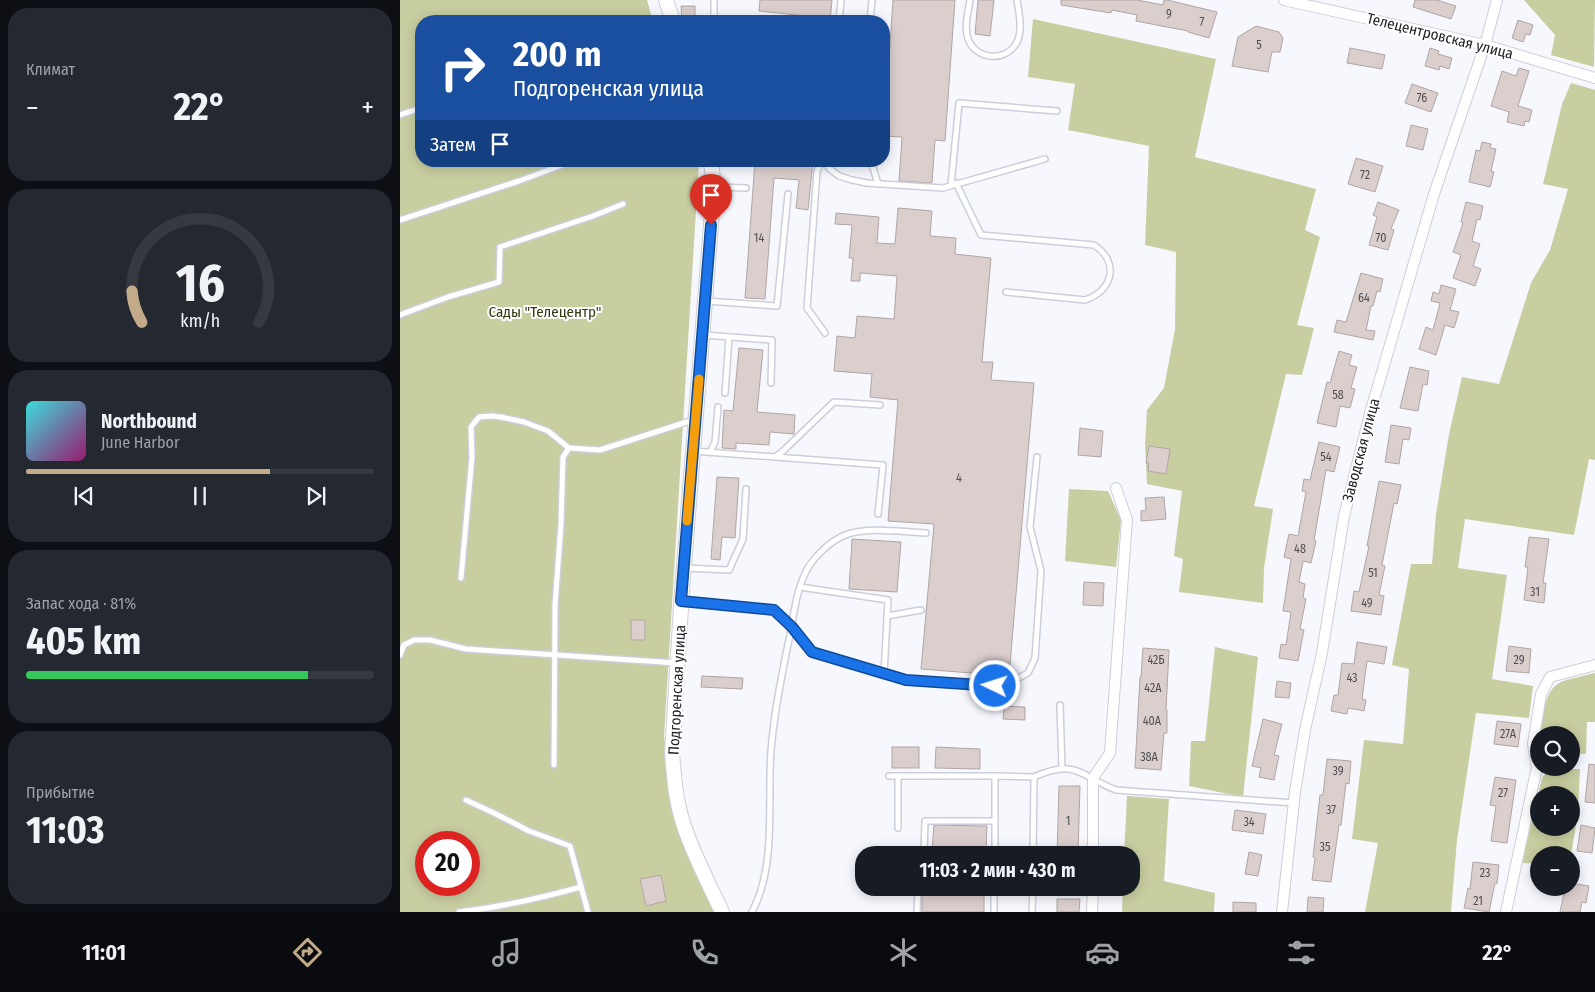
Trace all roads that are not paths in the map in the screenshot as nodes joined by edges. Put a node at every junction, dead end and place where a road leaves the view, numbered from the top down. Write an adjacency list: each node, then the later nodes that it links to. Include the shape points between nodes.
1 (666, 0): 9 (street)
2 (714, 0): 10 (lane)
3 (841, 0): 11 (lane)
4 (872, 0): 12 (lane)
5 (970, 0): 6 (lane, via 968,38 978,52 996,57 1012,49 1017,42 1020,30)
6 (1018, 0)
7 (1284, 0): 13 (street, Телецентровская улица)
8 (1497, 0): 13 (street, Заводская улица)
9 (670, 15)
10 (714, 15)
11 (840, 15)
12 (871, 15)
13 (1485, 45): 14 (street, Телецентровская улица); 72 (street, Заводская улица, via 1434,194 1351,487)
14 (1595, 78)
15 (415, 110): 17 (lane)
16 (1057, 111): 25 (lane, via 959,103)
17 (400, 115)
18 (1045, 159): 25 (lane)
19 (557, 167): 30 (lane)
20 (712, 167): 26 (street, Подгоренская улица)
21 (819, 167): 34 (lane, via 807,308)
22 (828, 167): 24 (lane, via 839,176)
23 (873, 167): 24 (lane)
24 (878, 184): 25 (lane, via 942,188)
25 (954, 184): 31 (lane, via 981,235 1094,245 1105,254 1110,266 1108,284 1095,297 1085,300)
26 (714, 187): 27 (lane); 32 (street, Подгоренская улица)
27 (746, 188)
28 (788, 194): 32 (lane, via 777,306)
29 (623, 204): 33 (lane, via 500,247 499,282 448,296)
30 (400, 220)
31 (1006, 292)
32 (706, 301): 35 (street, Подгоренская улица)
33 (400, 315)
34 (825, 333)
35 (703, 335): 36 (lane); 41 (street, Подгоренская улица)
36 (729, 337): 37 (lane, via 772,340); 38 (lane)
37 (770, 383)
38 (725, 393)
39 (880, 405): 45 (lane, via 834,402)
40 (718, 407): 44 (lane, via 715,442)
41 (696, 420): 42 (lane, via 600,450); 43 (street, Подгоренская улица)
42 (569, 448): 52 (lane, via 548,431 501,417 479,417 471,427 472,457); 59 (lane, via 563,457)
43 (693, 451): 44 (lane); 51 (street, Подгоренская улица)
44 (710, 452): 45 (lane)
45 (775, 457): 49 (lane, via 883,465)
46 (1037, 457): 62 (lane, via 1030,528 1041,571 1035,658 1028,673 995,686 906,680)
47 (1116, 488): 70 (street, via 1126,520 1110,753)
48 (746, 489): 51 (lane, via 743,539 729,570)
49 (878, 514)
50 (926, 533): 53 (lane, via 859,530 842,536 825,548 809,566)
51 (684, 568): 54 (street, Подгоренская улица)
52 (461, 578)
53 (800, 587): 56 (lane, via 888,600); 57 (lane)
54 (681, 601): 57 (lane, via 774,610); 60 (street, Подгоренская улица)
55 (921, 610): 56 (lane)
56 (887, 616): 62 (lane)
57 (792, 627): 62 (lane, via 812,652); 87 (lane, via 778,694 771,752 766,870 758,902)
58 (400, 655): 59 (lane, via 404,645 414,640 430,640 466,649)
59 (555, 655): 60 (lane); 64 (lane)
60 (677, 663): 86 (street, Подгоренская улица, via 672,753 678,801 692,847)
61 (1595, 665): 93 (street, via 1550,677 1541,694 1534,744 1537,767)
62 (884, 674)
63 (1060, 705): 65 (lane)
64 (554, 765)
65 (1062, 768): 69 (lane); 70 (lane, via 1078,770)
66 (889, 776): 67 (lane)
67 (898, 776): 68 (lane); 74 (lane)
68 (995, 776): 69 (lane); 73 (lane)
69 (1034, 777): 77 (lane)
70 (1093, 779): 72 (lane, via 1116,790); 78 (street)
71 (466, 800): 79 (lane, via 529,832 570,846)
72 (1294, 803): 92 (street, Заводская улица)
73 (995, 822): 75 (lane, via 925,821); 76 (lane)
74 (898, 828)
75 (924, 846)
76 (994, 846)
77 (1033, 846)
78 (1093, 846)
79 (581, 887): 84 (lane, via 539,899); 85 (lane)
80 (918, 896): 88 (lane)
81 (994, 896): 89 (lane)
82 (1033, 896): 90 (lane)
83 (1093, 896): 91 (street)
84 (459, 912)
85 (588, 912)
86 (722, 912)
87 (752, 912)
88 (917, 912)
89 (994, 912)
90 (1032, 912)
91 (1092, 912)
92 (1282, 912)
93 (1506, 912)

